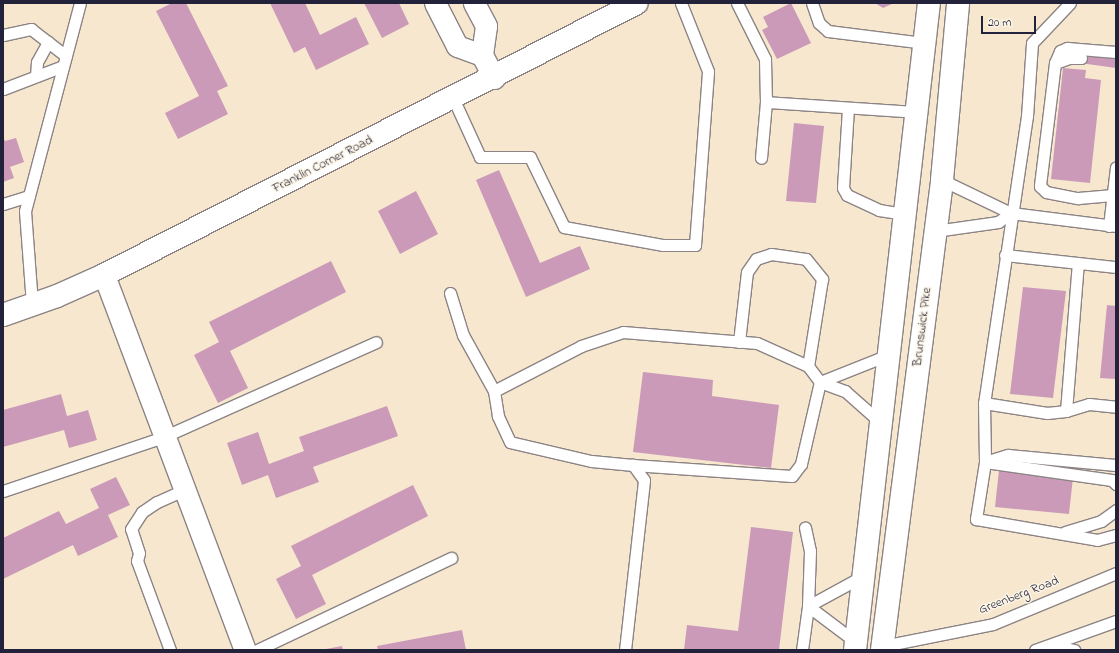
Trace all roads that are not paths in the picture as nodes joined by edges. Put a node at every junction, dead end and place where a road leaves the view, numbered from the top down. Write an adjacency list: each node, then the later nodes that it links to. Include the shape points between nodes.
1 (80, 3): 17 (lane)
2 (435, 3): 15 (street, via 457,46)
3 (474, 3): 15 (street, via 486,26)
4 (680, 3): 22 (lane, via 708,71 695,245 663,245 564,227 530,157 480,157)
5 (737, 3): 23 (lane, via 765,59)
6 (812, 3): 13 (lane, via 819,23 828,31)
7 (929, 3): 13 (main road)
8 (958, 3): 28 (main road, Brunswick Pike)
9 (1070, 3): 32 (lane, via 1032,43 1027,116)
10 (633, 4): 20 (main road, Franklin Corner Road)
11 (3, 35): 12 (lane, via 30,29)
12 (48, 42): 17 (lane); 19 (lane, via 37,62)
13 (925, 43): 25 (main road)
14 (1116, 52): 18 (lane, via 1067,48 1060,51)
15 (482, 55): 20 (street)
16 (1081, 58): 18 (lane, via 1069,58)
17 (65, 61): 19 (lane); 29 (lane)
18 (1055, 63): 30 (lane, via 1040,186 1046,192 1078,198)
19 (36, 76): 21 (lane)
20 (494, 78): 22 (main road, Franklin Corner Road)
21 (3, 89)
22 (453, 98): 39 (main road, Franklin Corner Road)
23 (766, 102): 24 (lane); 26 (lane)
24 (848, 108): 25 (lane); 33 (lane, via 843,188 847,195 879,210)
25 (917, 112): 33 (main road)
26 (761, 158)
27 (1116, 167): 30 (lane)
28 (942, 180): 32 (lane); 35 (main road, Brunswick Pike)
29 (29, 196): 31 (lane); 41 (lane, via 25,211)
30 (1113, 196): 34 (lane)
31 (3, 204)
32 (1011, 213): 34 (lane); 35 (lane, via 998,222); 36 (lane)
33 (905, 214): 45 (main road)
34 (1113, 226)
35 (935, 232): 71 (main road, Brunswick Pike)
36 (1005, 255): 37 (lane); 49 (lane)
37 (1078, 263): 38 (lane); 51 (lane)
38 (1116, 267)
39 (104, 275): 41 (main road, Franklin Corner Road); 53 (street)
40 (450, 293): 48 (lane, via 463,335)
41 (32, 304): 42 (main road, Franklin Corner Road)
42 (3, 314)
43 (376, 342): 53 (lane)
44 (739, 342): 46 (lane, via 757,343); 46 (lane, via 747,272 756,259 771,254 806,259 822,279); 48 (lane, via 623,332 582,346)
45 (888, 355): 47 (lane); 52 (main road)
46 (808, 366): 47 (lane)
47 (820, 382): 52 (lane, via 845,391); 55 (lane, via 801,464 792,476)
48 (494, 391): 55 (lane, via 498,416 510,442 591,461)
49 (984, 403): 51 (lane, via 1047,413); 54 (lane)
50 (1116, 407): 51 (lane, via 1089,404)
51 (1066, 411)
52 (880, 422): 66 (main road)
53 (163, 436): 58 (street); 59 (lane)
54 (985, 462): 56 (lane, via 1008,455); 57 (lane, via 1112,480); 62 (lane, via 976,519)
55 (633, 465): 75 (lane, via 644,480)
56 (1116, 465)
57 (1116, 484)
58 (184, 490): 72 (lane, via 142,512 131,529 138,554 137,561); 73 (street)
59 (3, 491)
60 (1116, 510): 62 (lane, via 1101,522)
61 (805, 528): 67 (lane, via 810,551)
62 (1061, 534): 63 (lane, via 1097,540)
63 (1116, 535)
64 (451, 558): 74 (lane)
65 (1116, 573): 71 (lane, Greenberg Road, via 992,624)
66 (863, 576): 67 (lane); 70 (main road)
67 (808, 606): 70 (lane); 76 (lane)
68 (1116, 621): 69 (lane)
69 (1052, 645): 77 (lane); 78 (lane)
70 (856, 646)
71 (883, 648)
72 (170, 650)
73 (245, 650)
74 (258, 650)
75 (625, 650)
76 (802, 650)
77 (1035, 650)
78 (1074, 650)

